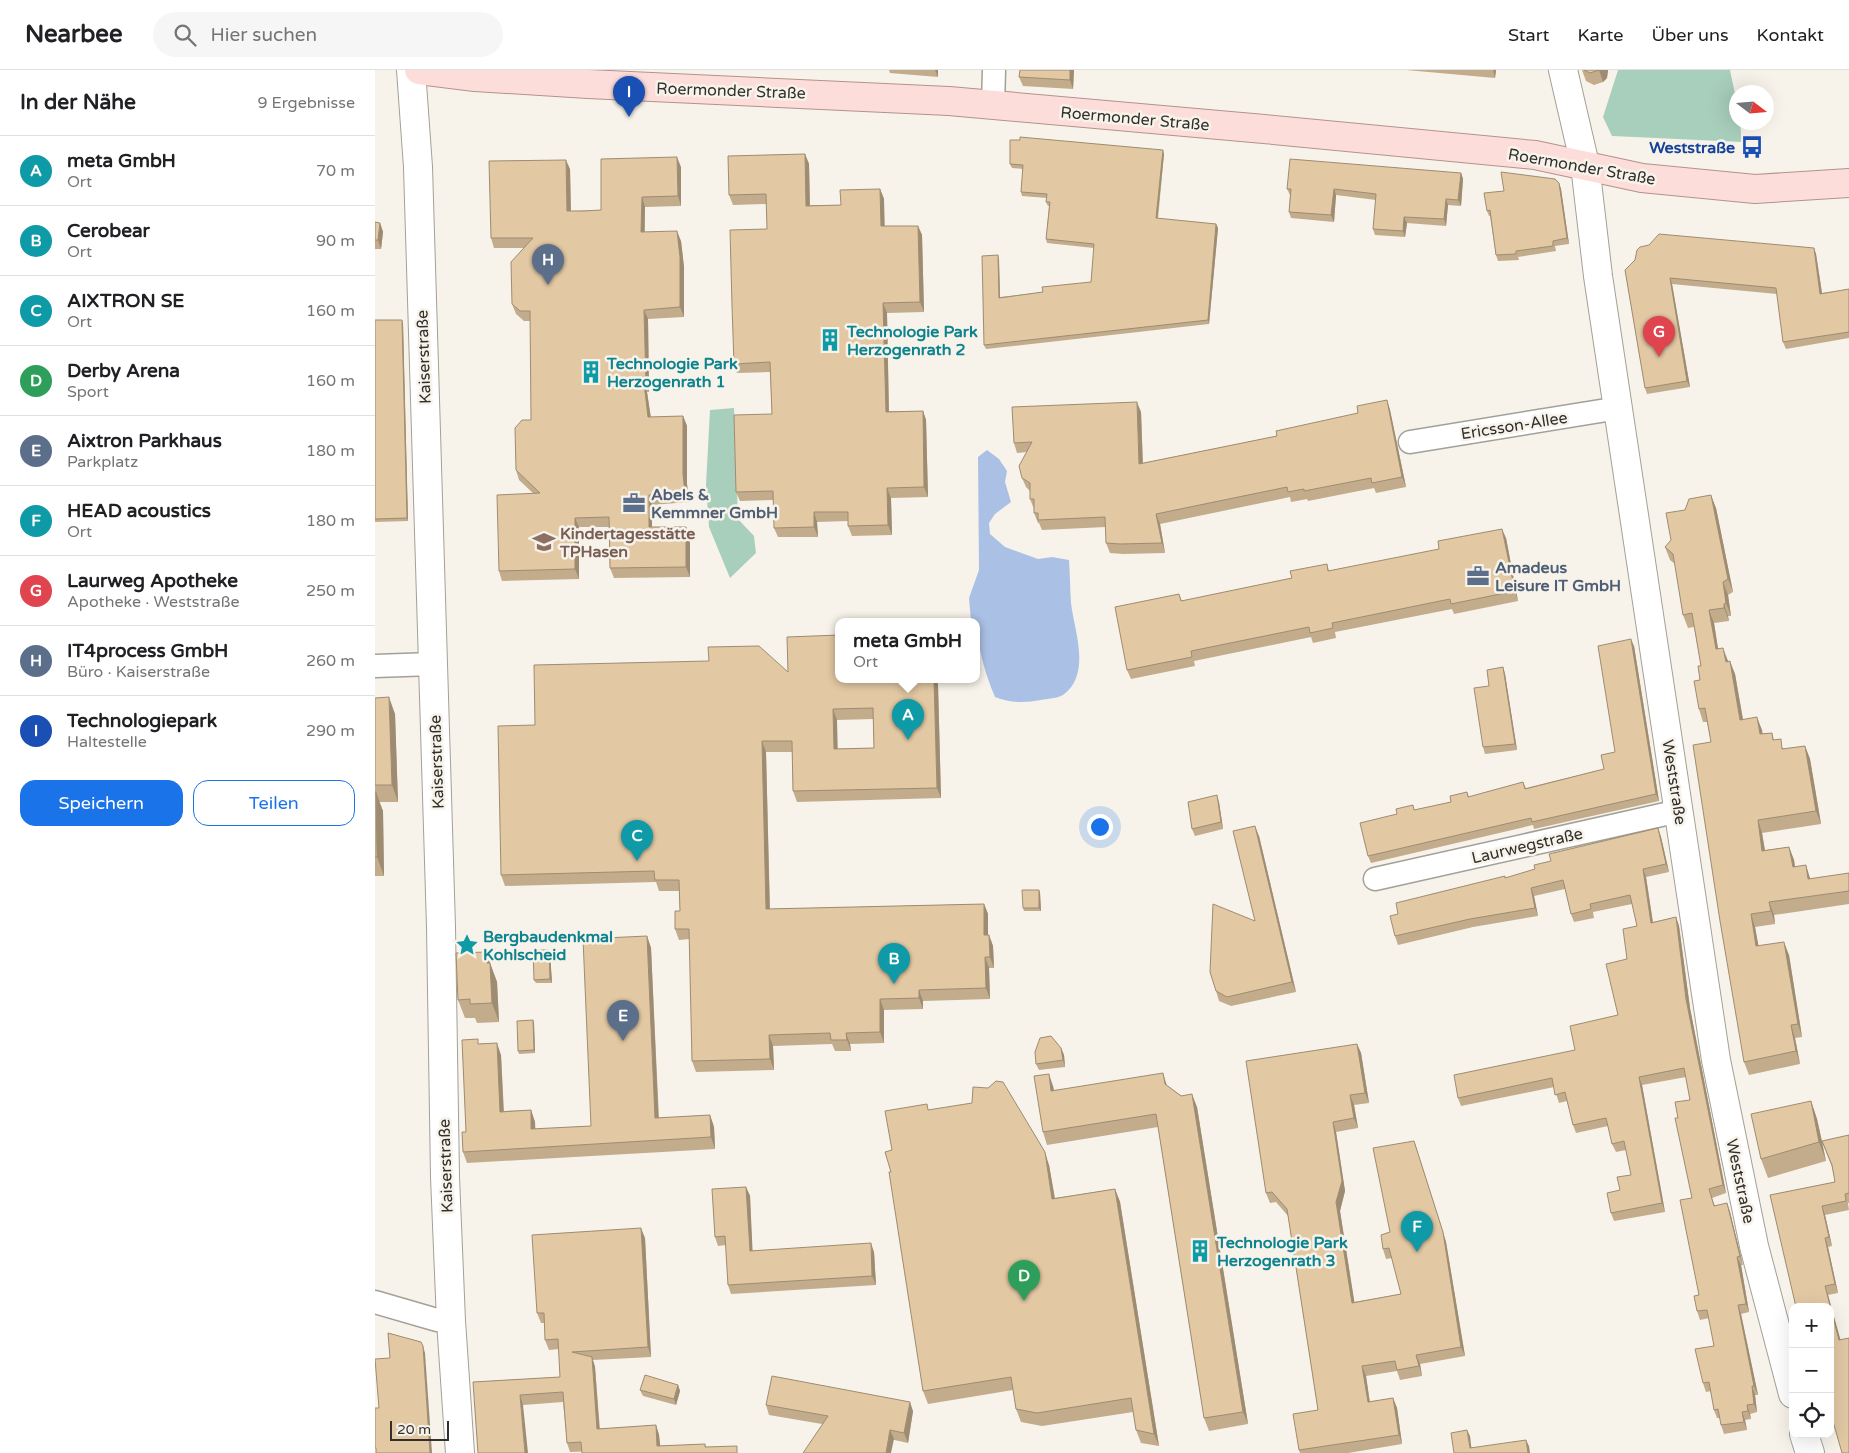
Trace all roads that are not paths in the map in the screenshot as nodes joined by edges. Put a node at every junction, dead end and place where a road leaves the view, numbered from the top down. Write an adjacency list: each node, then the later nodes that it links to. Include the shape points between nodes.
1 (411, 70): 10 (street, Kaiserstraße, via 418,167)
2 (419, 70): 5 (main road, Roermonder Straße, via 485,78)
3 (995, 70): 5 (street)
4 (1563, 70): 6 (street, Weststraße)
5 (993, 105): 6 (main road, Roermonder Straße, via 1535,155)
6 (1585, 165): 7 (main road, Roermonder Straße, via 1642,178 1755,189); 8 (street, Weststraße, via 1598,276)
7 (1849, 183)
8 (1619, 408): 9 (street, Ericsson-Allee); 12 (street, Weststraße)
9 (1410, 442)
10 (433, 664): 11 (street); 15 (street, Kaiserstraße)
11 (375, 666)
12 (1679, 811): 13 (street, Laurwegstraße); 16 (street, Weststraße, via 1718,1069 1754,1246)
13 (1375, 879)
14 (375, 1302): 15 (street)
15 (451, 1321): 18 (street, Kaiserstraße)
16 (1793, 1393)
17 (1805, 1438): 19 (street)
18 (461, 1453)
19 (1809, 1453)

